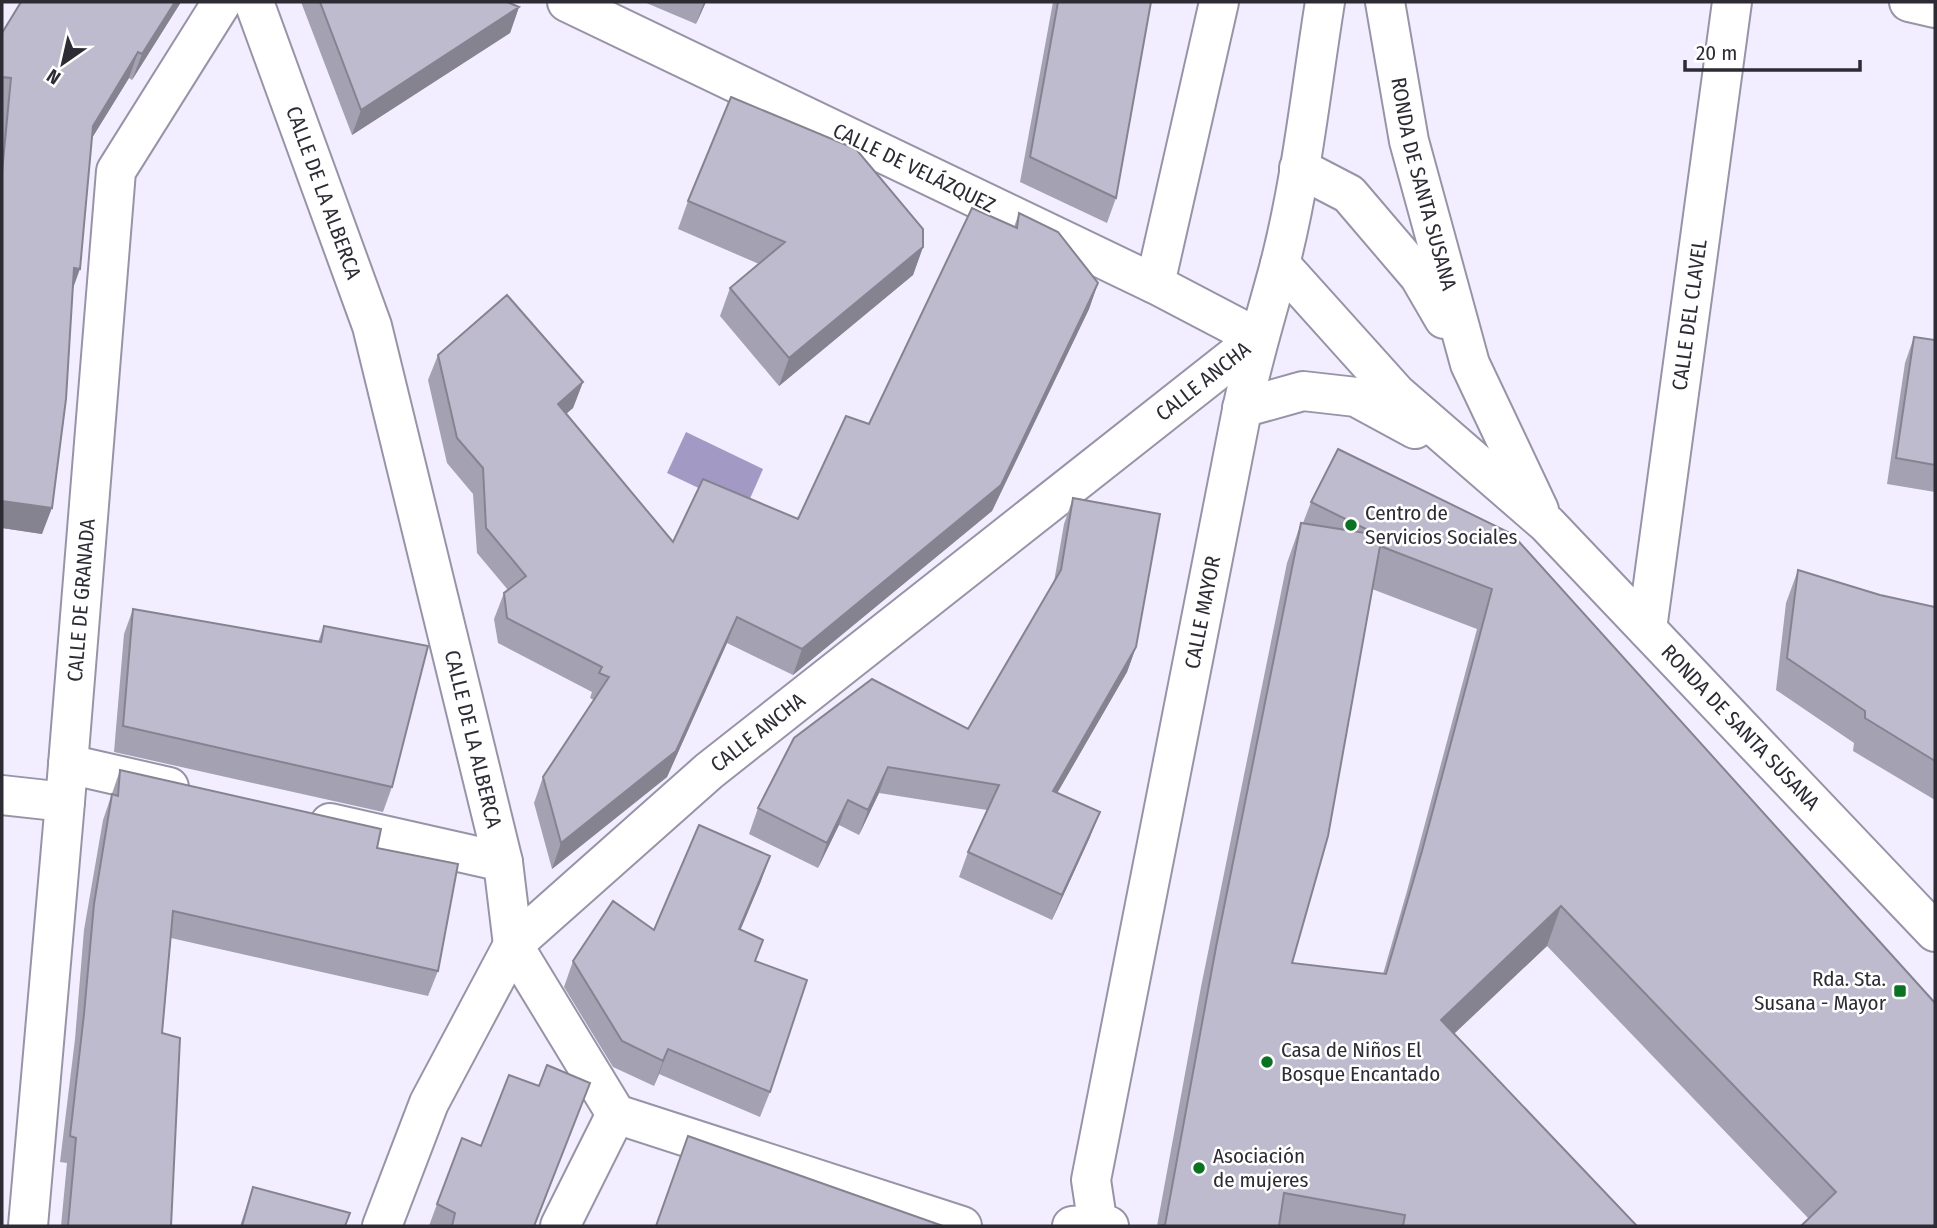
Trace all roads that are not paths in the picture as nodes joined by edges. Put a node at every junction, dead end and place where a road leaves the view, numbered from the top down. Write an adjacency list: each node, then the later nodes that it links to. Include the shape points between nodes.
1 (222, 2): 19 (street, CALLE DE GRANADA, via 116,171)
2 (254, 2): 24 (street, CALLE DE LA ALBERCA, via 372,326)
3 (568, 2): 12 (street, CALLE DE VELÁZQUEZ)
4 (1219, 2): 12 (street)
5 (1325, 2): 10 (street, CALLE MAYOR)
6 (1385, 2): 14 (street, RONDA DE SANTA SUSANA, via 1409,141)
7 (1732, 2): 18 (street, CALLE DEL CLAVEL)
8 (1909, 2): 9 (street)
9 (1935, 8)
10 (1299, 168): 11 (street, CALLE MAYOR); 14 (street, RONDA DE SANTA SUSANA, via 1349,194 1419,276)
11 (1280, 264): 13 (street, CALLE MAYOR); 16 (street, RONDA DE SANTA SUSANA, via 1396,393)
12 (1156, 284): 13 (street, CALLE DE VELÁZQUEZ)
13 (1258, 338): 15 (street, CALLE MAYOR); 26 (street, CALLE ANCHA, via 709,771)
14 (1470, 364): 17 (street, RONDA DE SANTA SUSANA)
15 (1242, 408): 16 (street, RONDA DE SANTA SUSANA, via 1303,391 1356,397); 33 (street, CALLE MAYOR, via 1091,1180)
16 (1475, 463): 17 (street, RONDA DE SANTA SUSANA)
17 (1546, 524): 18 (street, RONDA DE SANTA SUSANA)
18 (1647, 629): 25 (street, RONDA DE SANTA SUSANA)
19 (68, 764): 20 (street); 22 (street, CALLE DE GRANADA)
20 (204, 794)
21 (2, 795): 22 (street)
22 (65, 802): 28 (street, CALLE DE GRANADA)
23 (299, 816): 24 (street)
24 (503, 862): 26 (street, CALLE DE LA ALBERCA)
25 (1935, 932)
26 (513, 946): 27 (street, CALLE DE LA ALBERCA); 30 (street, CALLE ANCHA, via 429,1103)
27 (616, 1114): 31 (street); 32 (street)
28 (18, 1150): 29 (street, CALLE DE GRANADA)
29 (28, 1226)
30 (382, 1226)
31 (560, 1226)
32 (962, 1226)
33 (1094, 1226)

